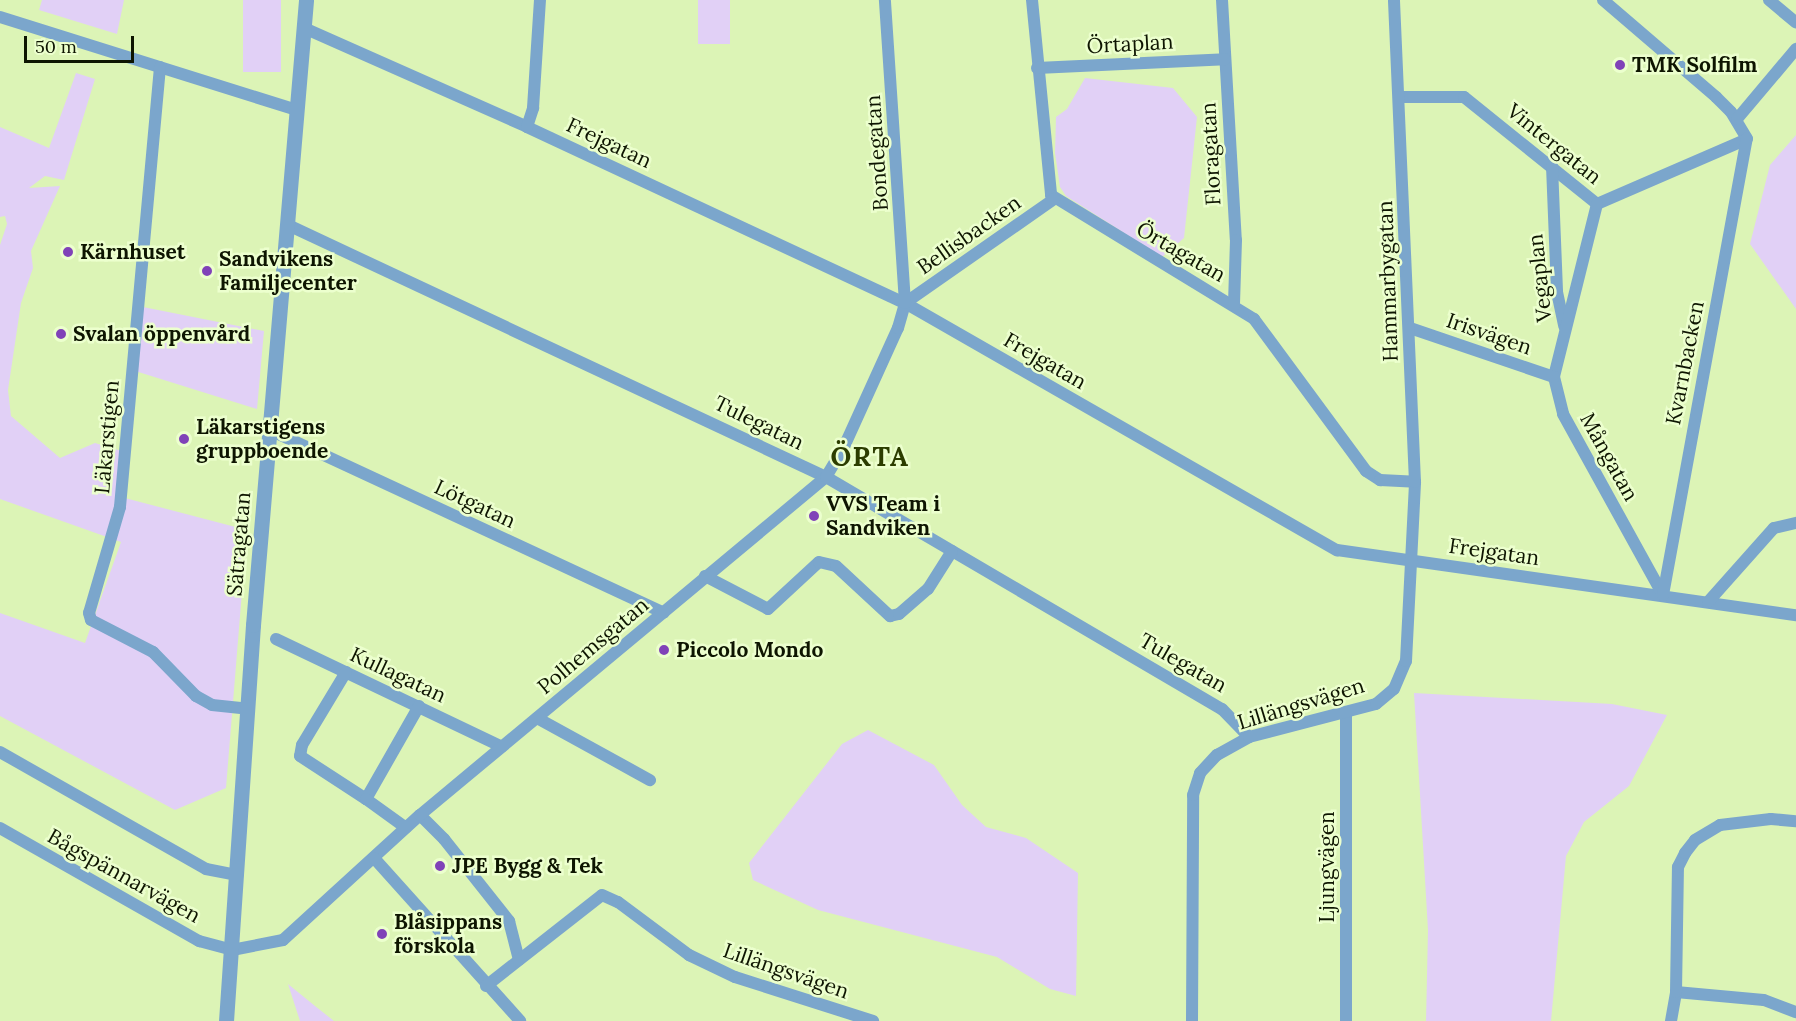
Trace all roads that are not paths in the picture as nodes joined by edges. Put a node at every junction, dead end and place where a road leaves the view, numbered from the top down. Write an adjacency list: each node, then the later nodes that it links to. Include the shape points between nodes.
1 (306, 0): 11 (street, Sätragatan)
2 (540, 0): 19 (street, via 533,108)
3 (885, 0): 25 (street, Bondegatan)
4 (1032, 0): 15 (street)
5 (1222, 0): 13 (street, Floragatan)
6 (1394, 0): 16 (street, Hammarbygatan)
7 (1603, 0): 18 (street)
8 (1769, 0): 10 (street)
9 (0, 17): 14 (street)
10 (1796, 23)
11 (304, 28): 17 (street, Sätragatan); 19 (street, Frejgatan)
12 (1796, 49): 18 (street)
13 (1225, 59): 15 (street, Örtaplan); 26 (street, Floragatan, via 1236,240)
14 (160, 67): 17 (street); 44 (street, Läkarstigen, via 120,507 89,613 92,620 153,652 196,696 212,705)
15 (1037, 68): 22 (street, via 1049,189)
16 (1401, 97): 21 (street, Vintergatan, via 1464,97); 27 (street, Hammarbygatan)
17 (297, 110): 24 (street, Sätragatan)
18 (1737, 119): 20 (street)
19 (527, 127): 25 (street, Frejgatan)
20 (1747, 139): 23 (street, Vintergatan); 37 (street, Kvarnbacken)
21 (1552, 166): 23 (street, Vintergatan); 28 (street, Vegaplan, via 1557,292)
22 (1054, 199): 25 (street, Bellisbacken); 26 (street, Örtagatan)
23 (1598, 204): 28 (street, Vegaplan)
24 (288, 225): 30 (street, Sätragatan); 31 (street, Tulegatan)
25 (905, 303): 31 (street, Polhemsgatan, via 898,328 843,448); 35 (street, Frejgatan, via 1310,538 1337,550)
26 (1234, 305): 32 (street, Örtagatan, via 1264,329 1366,471 1380,480)
27 (1410, 328): 29 (street, Irisvägen); 32 (street, Hammarbygatan)
28 (1564, 330): 29 (street, Mångatan)
29 (1554, 377): 37 (street, Mångatan, via 1563,414)
30 (270, 430): 39 (street, Lötgatan); 44 (street, Sätragatan)
31 (825, 477): 34 (street, Tulegatan); 36 (street, Polhemsgatan)
32 (1415, 482): 35 (street, Hammarbygatan)
33 (1796, 523): 38 (street, via 1774,528)
34 (952, 551): 36 (street, via 928,589 898,614 890,616 836,566 819,562 768,609); 47 (street, Tulegatan, via 1222,708)
35 (1410, 561): 37 (street, Frejgatan); 45 (street, Lillängsvägen, via 1403,674 1381,700)
36 (705, 576): 39 (street, Polhemsgatan)
37 (1663, 595): 38 (street, Frejgatan)
38 (1708, 602): 40 (street, Frejgatan)
39 (664, 613): 46 (street, Polhemsgatan)
40 (1796, 615)
41 (276, 639): 42 (street, Kullagatan)
42 (346, 672): 43 (street, Kullagatan); 51 (street, via 302,745 300,756)
43 (419, 706): 48 (street, Kullagatan); 51 (street)
44 (248, 710): 57 (street, Sätragatan)
45 (1346, 713): 47 (street, Lillängsvägen); 67 (street, Ljungvägen)
46 (537, 718): 48 (street, Polhemsgatan); 50 (street)
47 (1249, 737): 66 (street, Lillängsvägen, via 1208,763 1193,795)
48 (502, 747): 52 (street, Polhemsgatan)
49 (0, 752): 57 (street, via 206,869)
50 (650, 780)
51 (366, 799): 55 (street)
52 (420, 815): 55 (street, Polhemsgatan); 59 (street, via 509,921)
53 (1796, 821): 61 (street, via 1771,819 1720,825 1695,840 1685,854 1678,867)
54 (0, 828): 58 (street, Bågspännarvägen, via 173,929)
55 (406, 828): 56 (street, Polhemsgatan)
56 (374, 858): 58 (street, Polhemsgatan, via 292,934 274,943); 60 (street)
57 (237, 875): 58 (street, Sätragatan)
58 (232, 950): 63 (street, Sätragatan)
59 (519, 960): 60 (street, Lillängsvägen); 65 (street, Lillängsvägen, via 594,898 608,896 669,942 711,966 777,992)
60 (486, 987): 64 (street)
61 (1676, 993): 62 (street, via 1764,1000); 68 (street)
62 (1796, 1012)
63 (226, 1021)
64 (520, 1021)
65 (873, 1021)
66 (1192, 1021)
67 (1346, 1021)
68 (1671, 1021)

